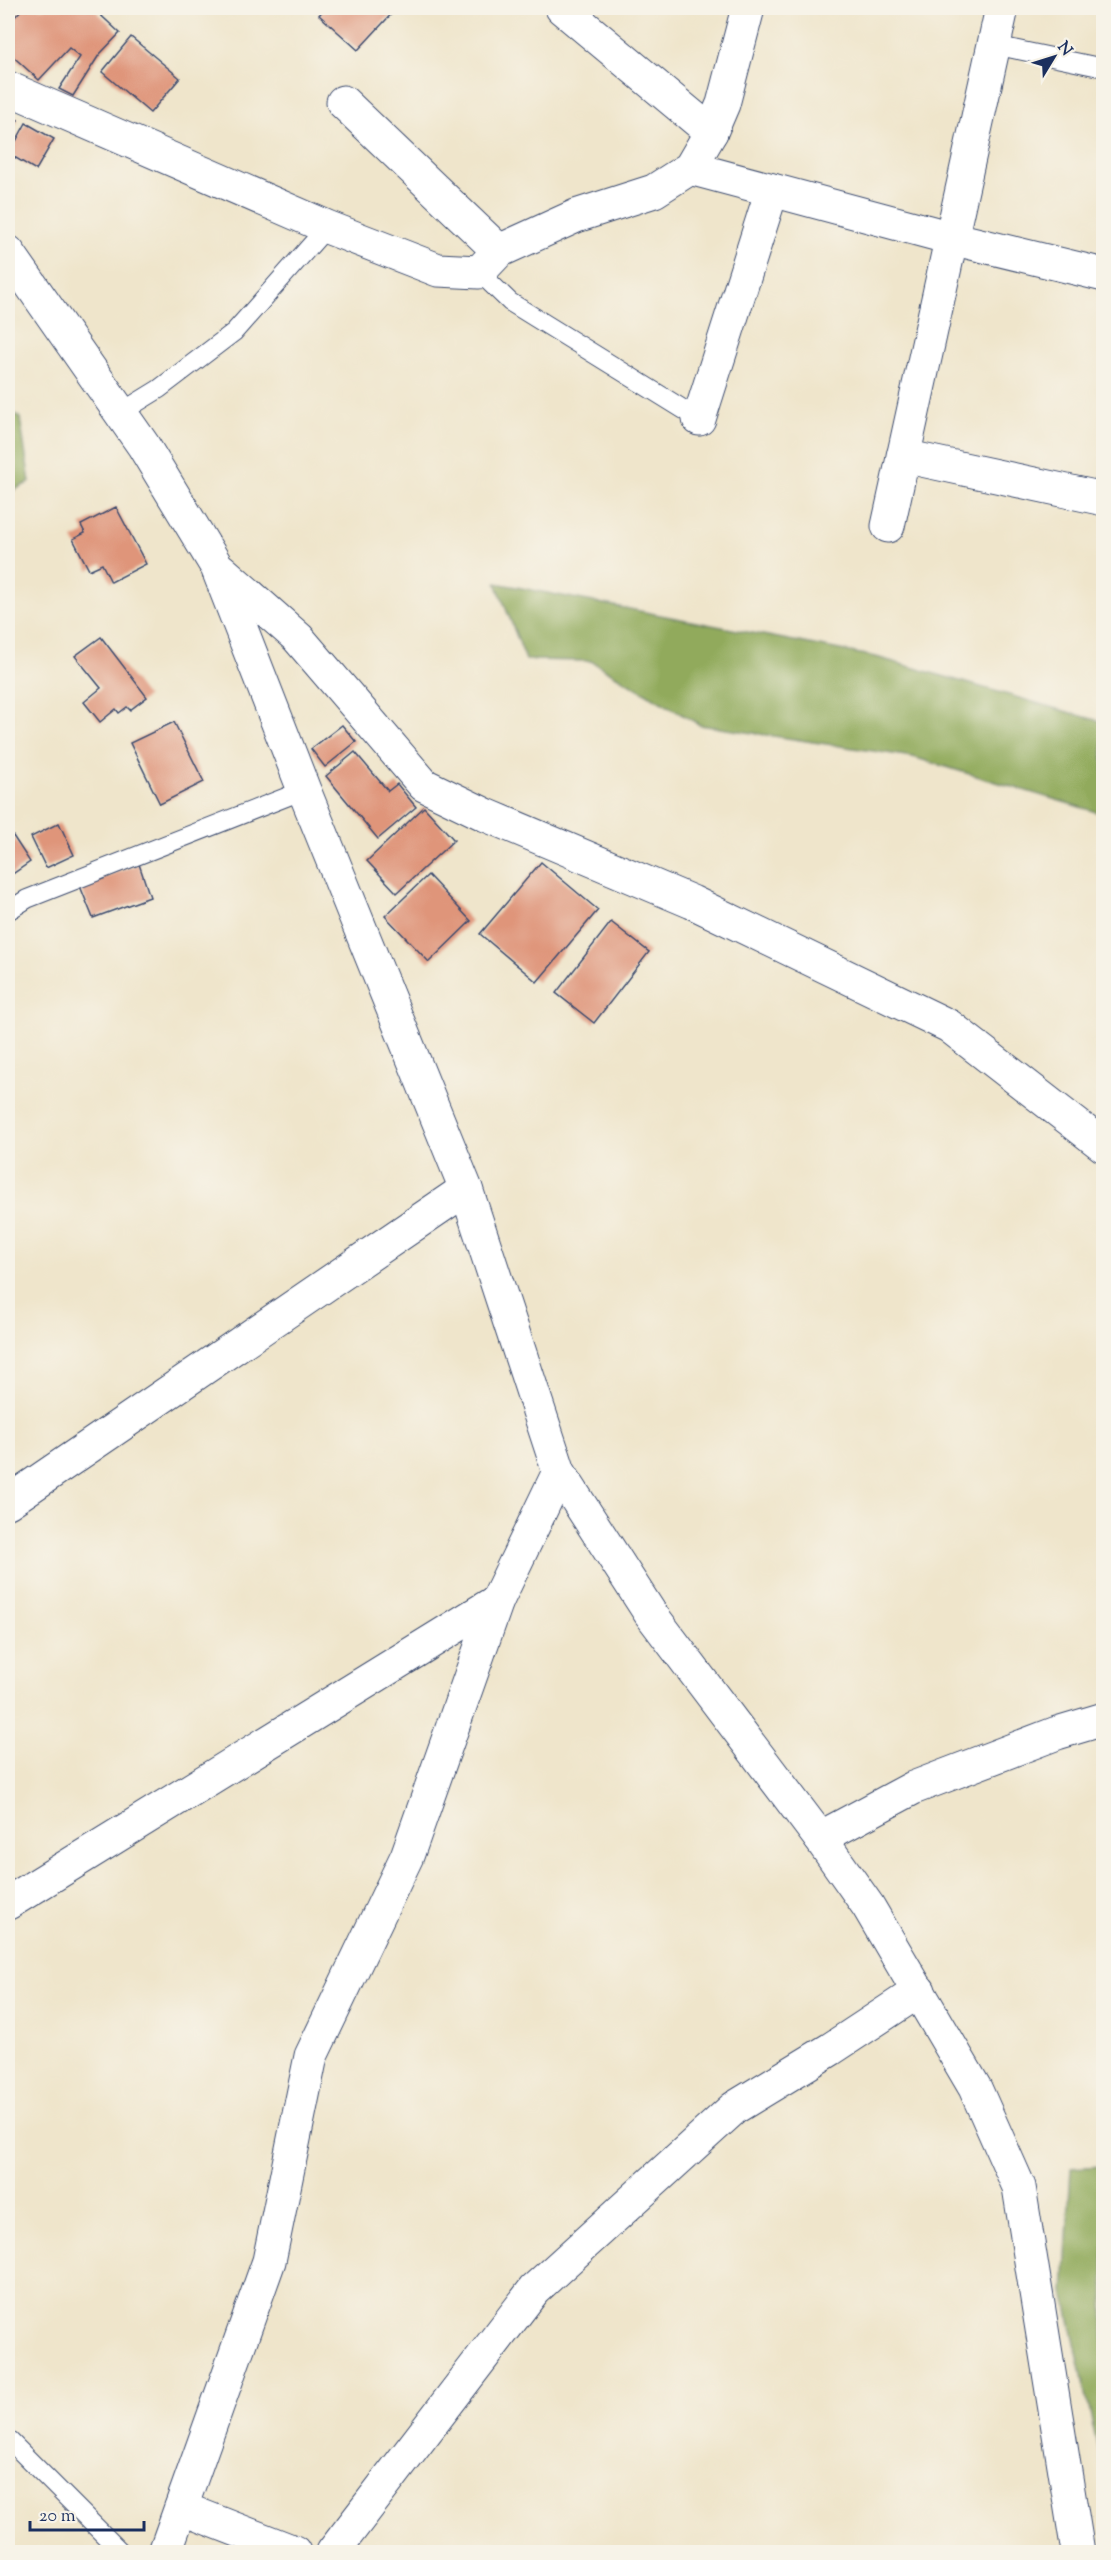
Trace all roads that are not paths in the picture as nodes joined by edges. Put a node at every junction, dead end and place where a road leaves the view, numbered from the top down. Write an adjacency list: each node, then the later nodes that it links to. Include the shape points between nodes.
1 (562, 8): 8 (street)
2 (748, 8): 8 (street, via 723,104)
3 (1002, 8): 4 (street)
4 (993, 45): 5 (lane); 12 (street)
5 (1104, 68)
6 (8, 88): 11 (street)
7 (343, 102): 14 (street)
8 (711, 132): 9 (street)
9 (690, 168): 10 (street); 14 (street, via 654,191 576,216)
10 (772, 190): 12 (street); 17 (street)
11 (327, 227): 14 (street, via 438,270); 16 (lane, via 234,332 159,389)
12 (951, 238): 15 (street); 18 (street)
13 (8, 252): 16 (street)
14 (489, 262): 17 (lane, via 510,302)
15 (1104, 275)
16 (120, 413): 21 (street)
17 (699, 419)
18 (903, 456): 19 (street); 20 (street)
19 (1104, 499)
20 (888, 526)
21 (217, 567): 22 (street); 24 (street, via 298,638 424,785 486,816 692,902 949,1026)
22 (304, 790): 23 (lane, via 27,899); 25 (street)
23 (8, 911)
24 (1104, 1146)
25 (466, 1189): 26 (street); 27 (street)
26 (560, 1472): 28 (street); 30 (street, via 650,1613)
27 (8, 1499)
28 (497, 1601): 31 (street); 34 (street, via 407,1856 311,2056 269,2261)
29 (1104, 1719): 30 (street, via 913,1788)
30 (820, 1838): 32 (street, via 868,1906)
31 (8, 1903)
32 (919, 1991): 38 (street, via 734,2108 534,2290); 39 (street, via 975,2088 1019,2187)
33 (8, 2439): 35 (lane)
34 (181, 2508): 36 (street); 37 (street)
35 (121, 2553)
36 (165, 2553)
37 (294, 2553)
38 (333, 2553)
39 (1078, 2553)

